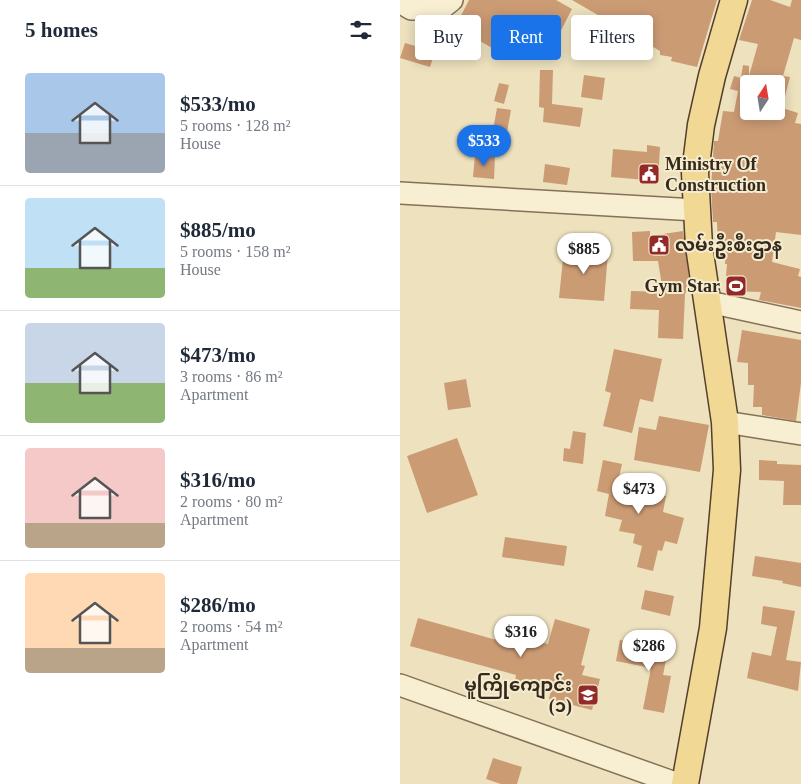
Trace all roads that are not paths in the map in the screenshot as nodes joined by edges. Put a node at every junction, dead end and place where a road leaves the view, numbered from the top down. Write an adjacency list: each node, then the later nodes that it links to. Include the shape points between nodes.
1 (452, 0): 3 (street, via 441,9 410,8)
2 (734, 0): 5 (main road, via 701,125 695,173)
3 (400, 2)
4 (400, 193): 5 (street)
5 (696, 210): 6 (main road)
6 (709, 302): 7 (street); 8 (main road)
7 (801, 322)
8 (725, 422): 9 (street); 12 (main road, via 727,470 713,628)
9 (801, 434)
10 (400, 686): 11 (street)
11 (678, 784)
12 (685, 784)

